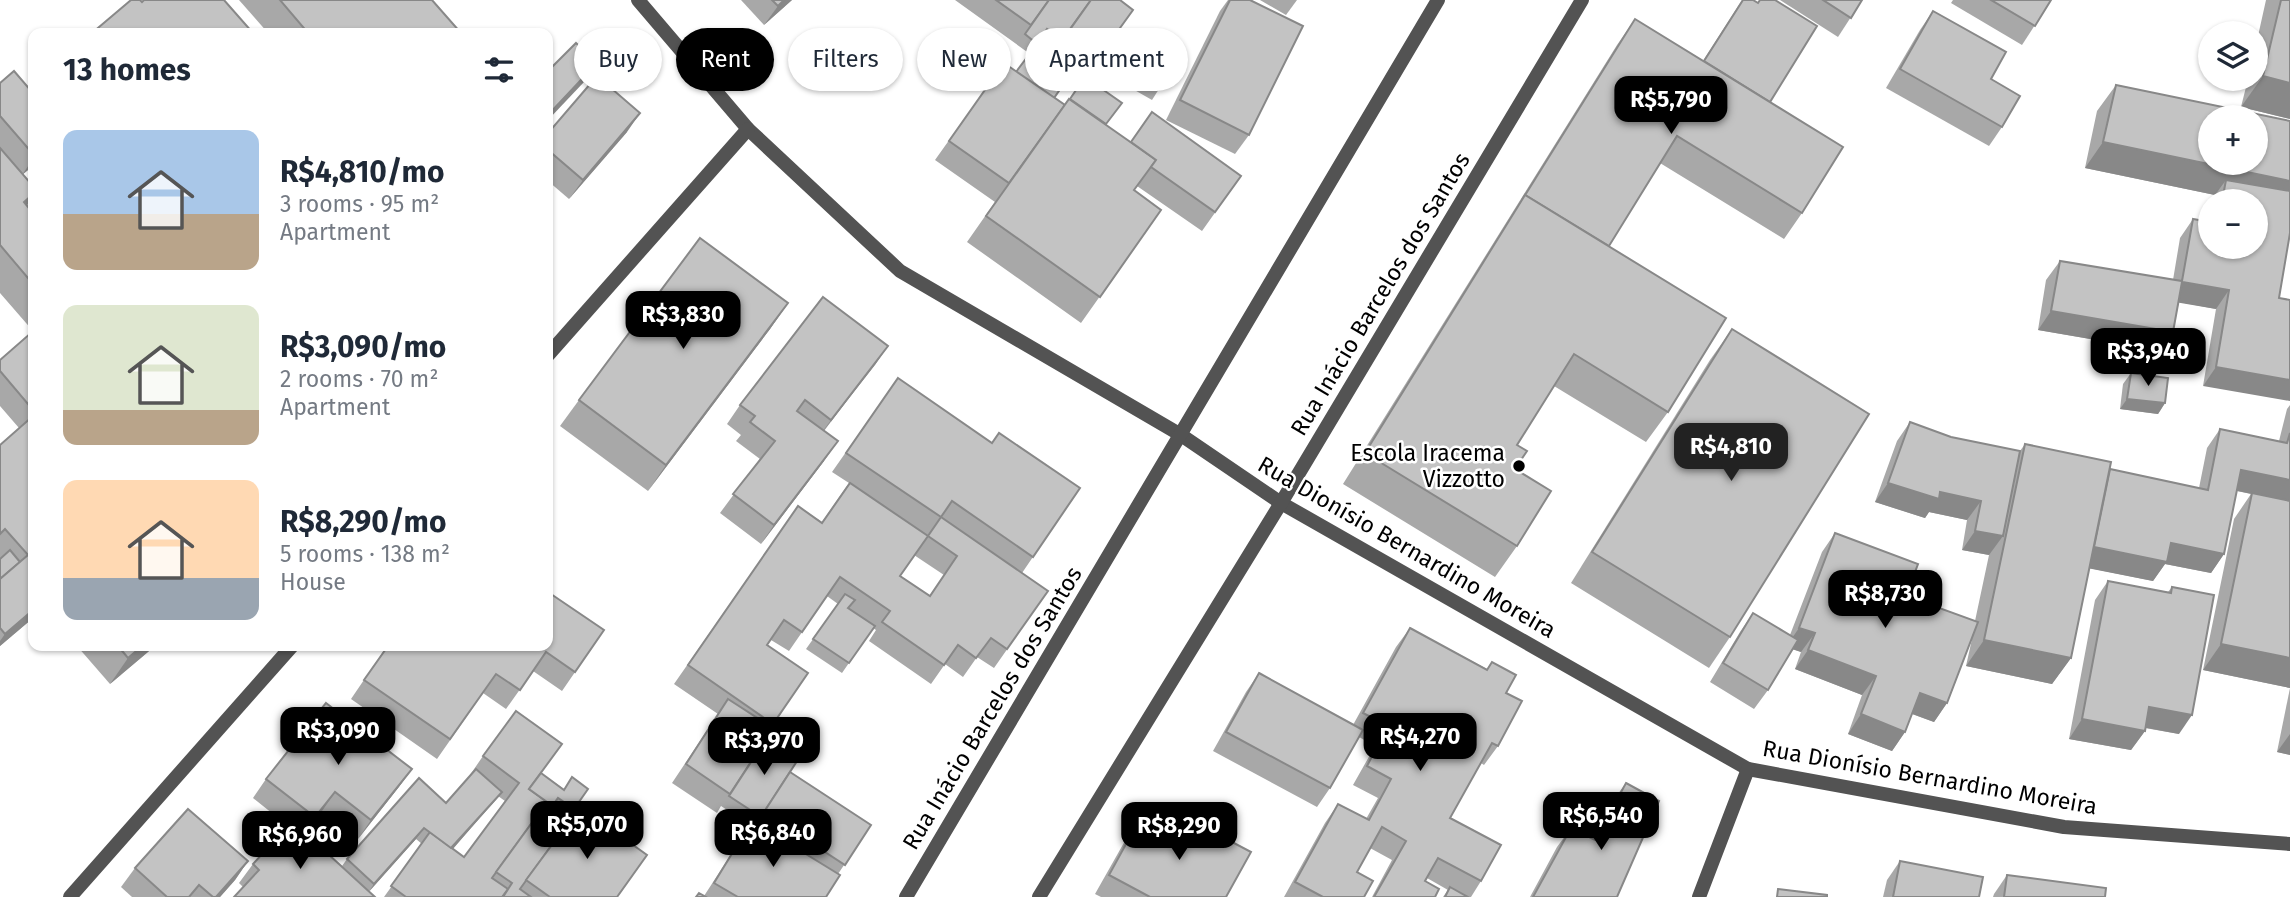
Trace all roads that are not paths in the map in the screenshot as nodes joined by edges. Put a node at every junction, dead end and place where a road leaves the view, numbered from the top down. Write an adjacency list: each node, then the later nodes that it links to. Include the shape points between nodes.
1 (638, 0): 4 (street, Rua Dionísio Bernardino Moreira)
2 (1438, 0): 6 (street, Rua Inácio Barcelos dos Santos)
3 (1582, 0): 7 (street, Rua Inácio Barcelos dos Santos)
4 (748, 129): 5 (street); 6 (street, Rua Dionísio Bernardino Moreira, via 900,271)
5 (553, 349)
6 (1181, 435): 7 (street, Rua Dionísio Bernardino Moreira); 12 (street, Rua Inácio Barcelos dos Santos)
7 (1281, 503): 9 (street, Rua Dionísio Bernardino Moreira); 13 (street, Rua Inácio Barcelos dos Santos)
8 (288, 651): 11 (street)
9 (1748, 769): 10 (street, Rua Dionísio Bernardino Moreira, via 2064,827); 14 (street)
10 (2290, 844)
11 (70, 897)
12 (905, 897)
13 (1040, 897)
14 (1699, 897)

